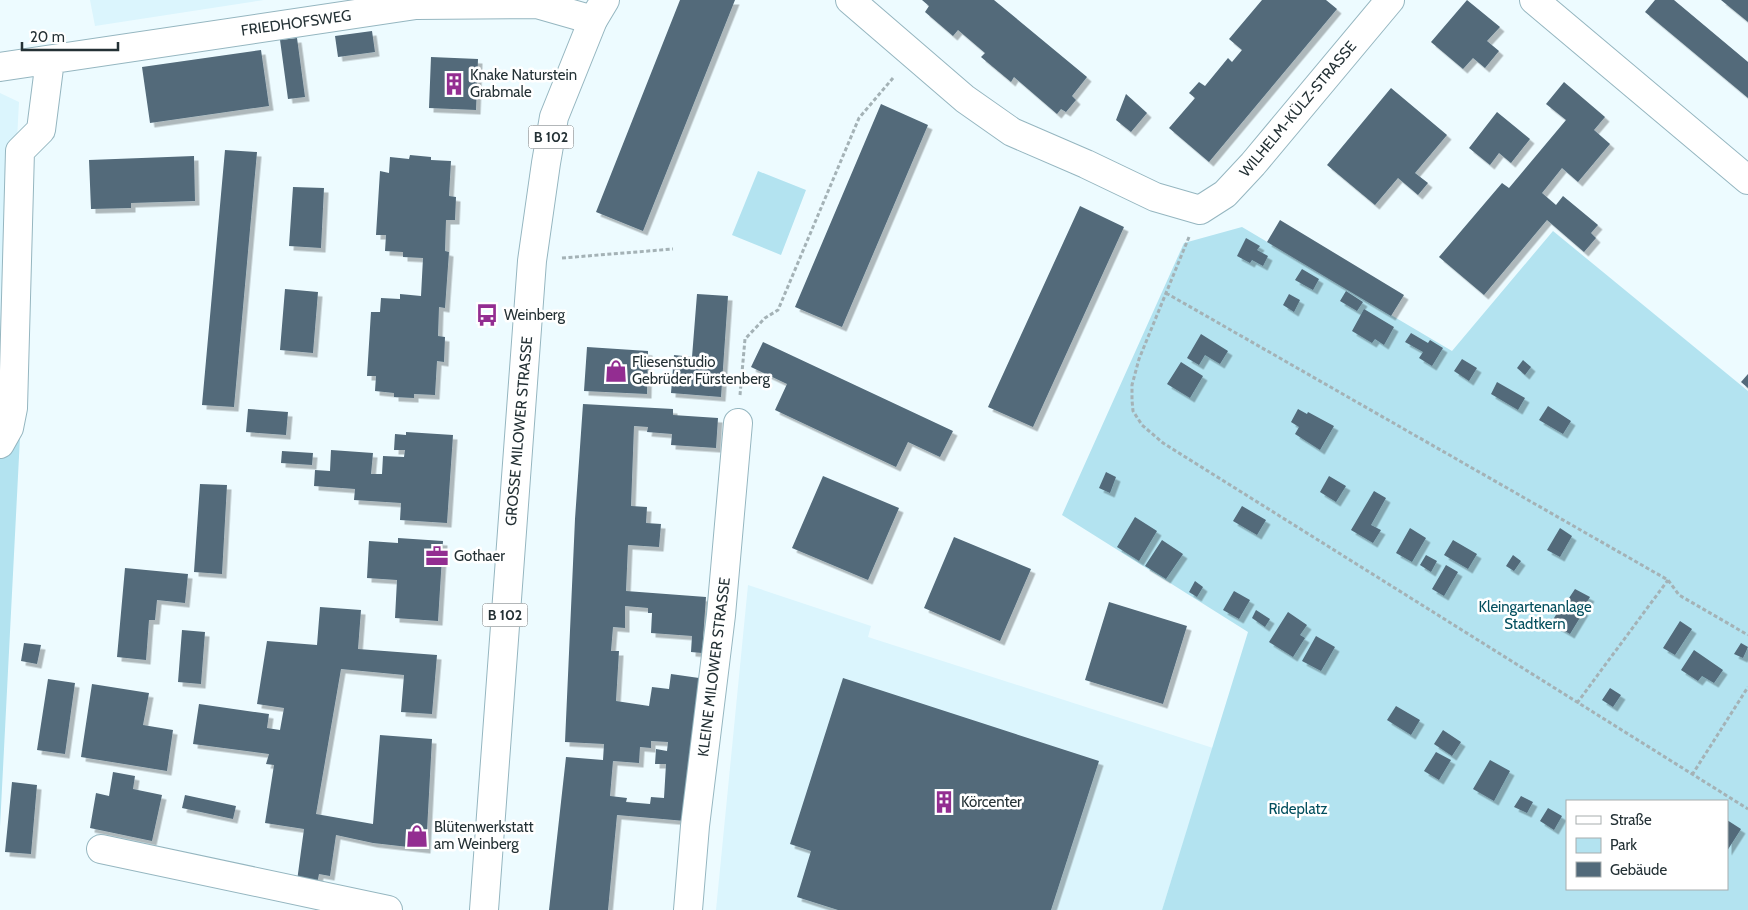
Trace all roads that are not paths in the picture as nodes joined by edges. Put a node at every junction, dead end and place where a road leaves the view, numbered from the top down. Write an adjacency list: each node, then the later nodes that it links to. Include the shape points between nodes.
1 (850, 0): 2 (street, WILHELM-KÜLZ-STRASSE, via 965,99 1012,132 1155,197 1200,210 1225,194 1253,164)
2 (1390, 0)
3 (1534, 0): 7 (street)
4 (599, 10): 5 (street, FRIEDHOFSWEG, via 537,4 416,5); 12 (street, GROSSE MILOWER STRASSE / B 102, via 554,117 532,261)
5 (50, 60): 6 (street, FRIEDHOFSWEG); 9 (street, via 41,130 20,150 13,408 9,428)
6 (0, 67)
7 (1748, 180)
8 (738, 423): 13 (street, KLEINE MILOWER STRASSE, via 721,615)
9 (0, 444)
10 (101, 849): 11 (street)
11 (388, 910)
12 (484, 910)
13 (688, 910)

